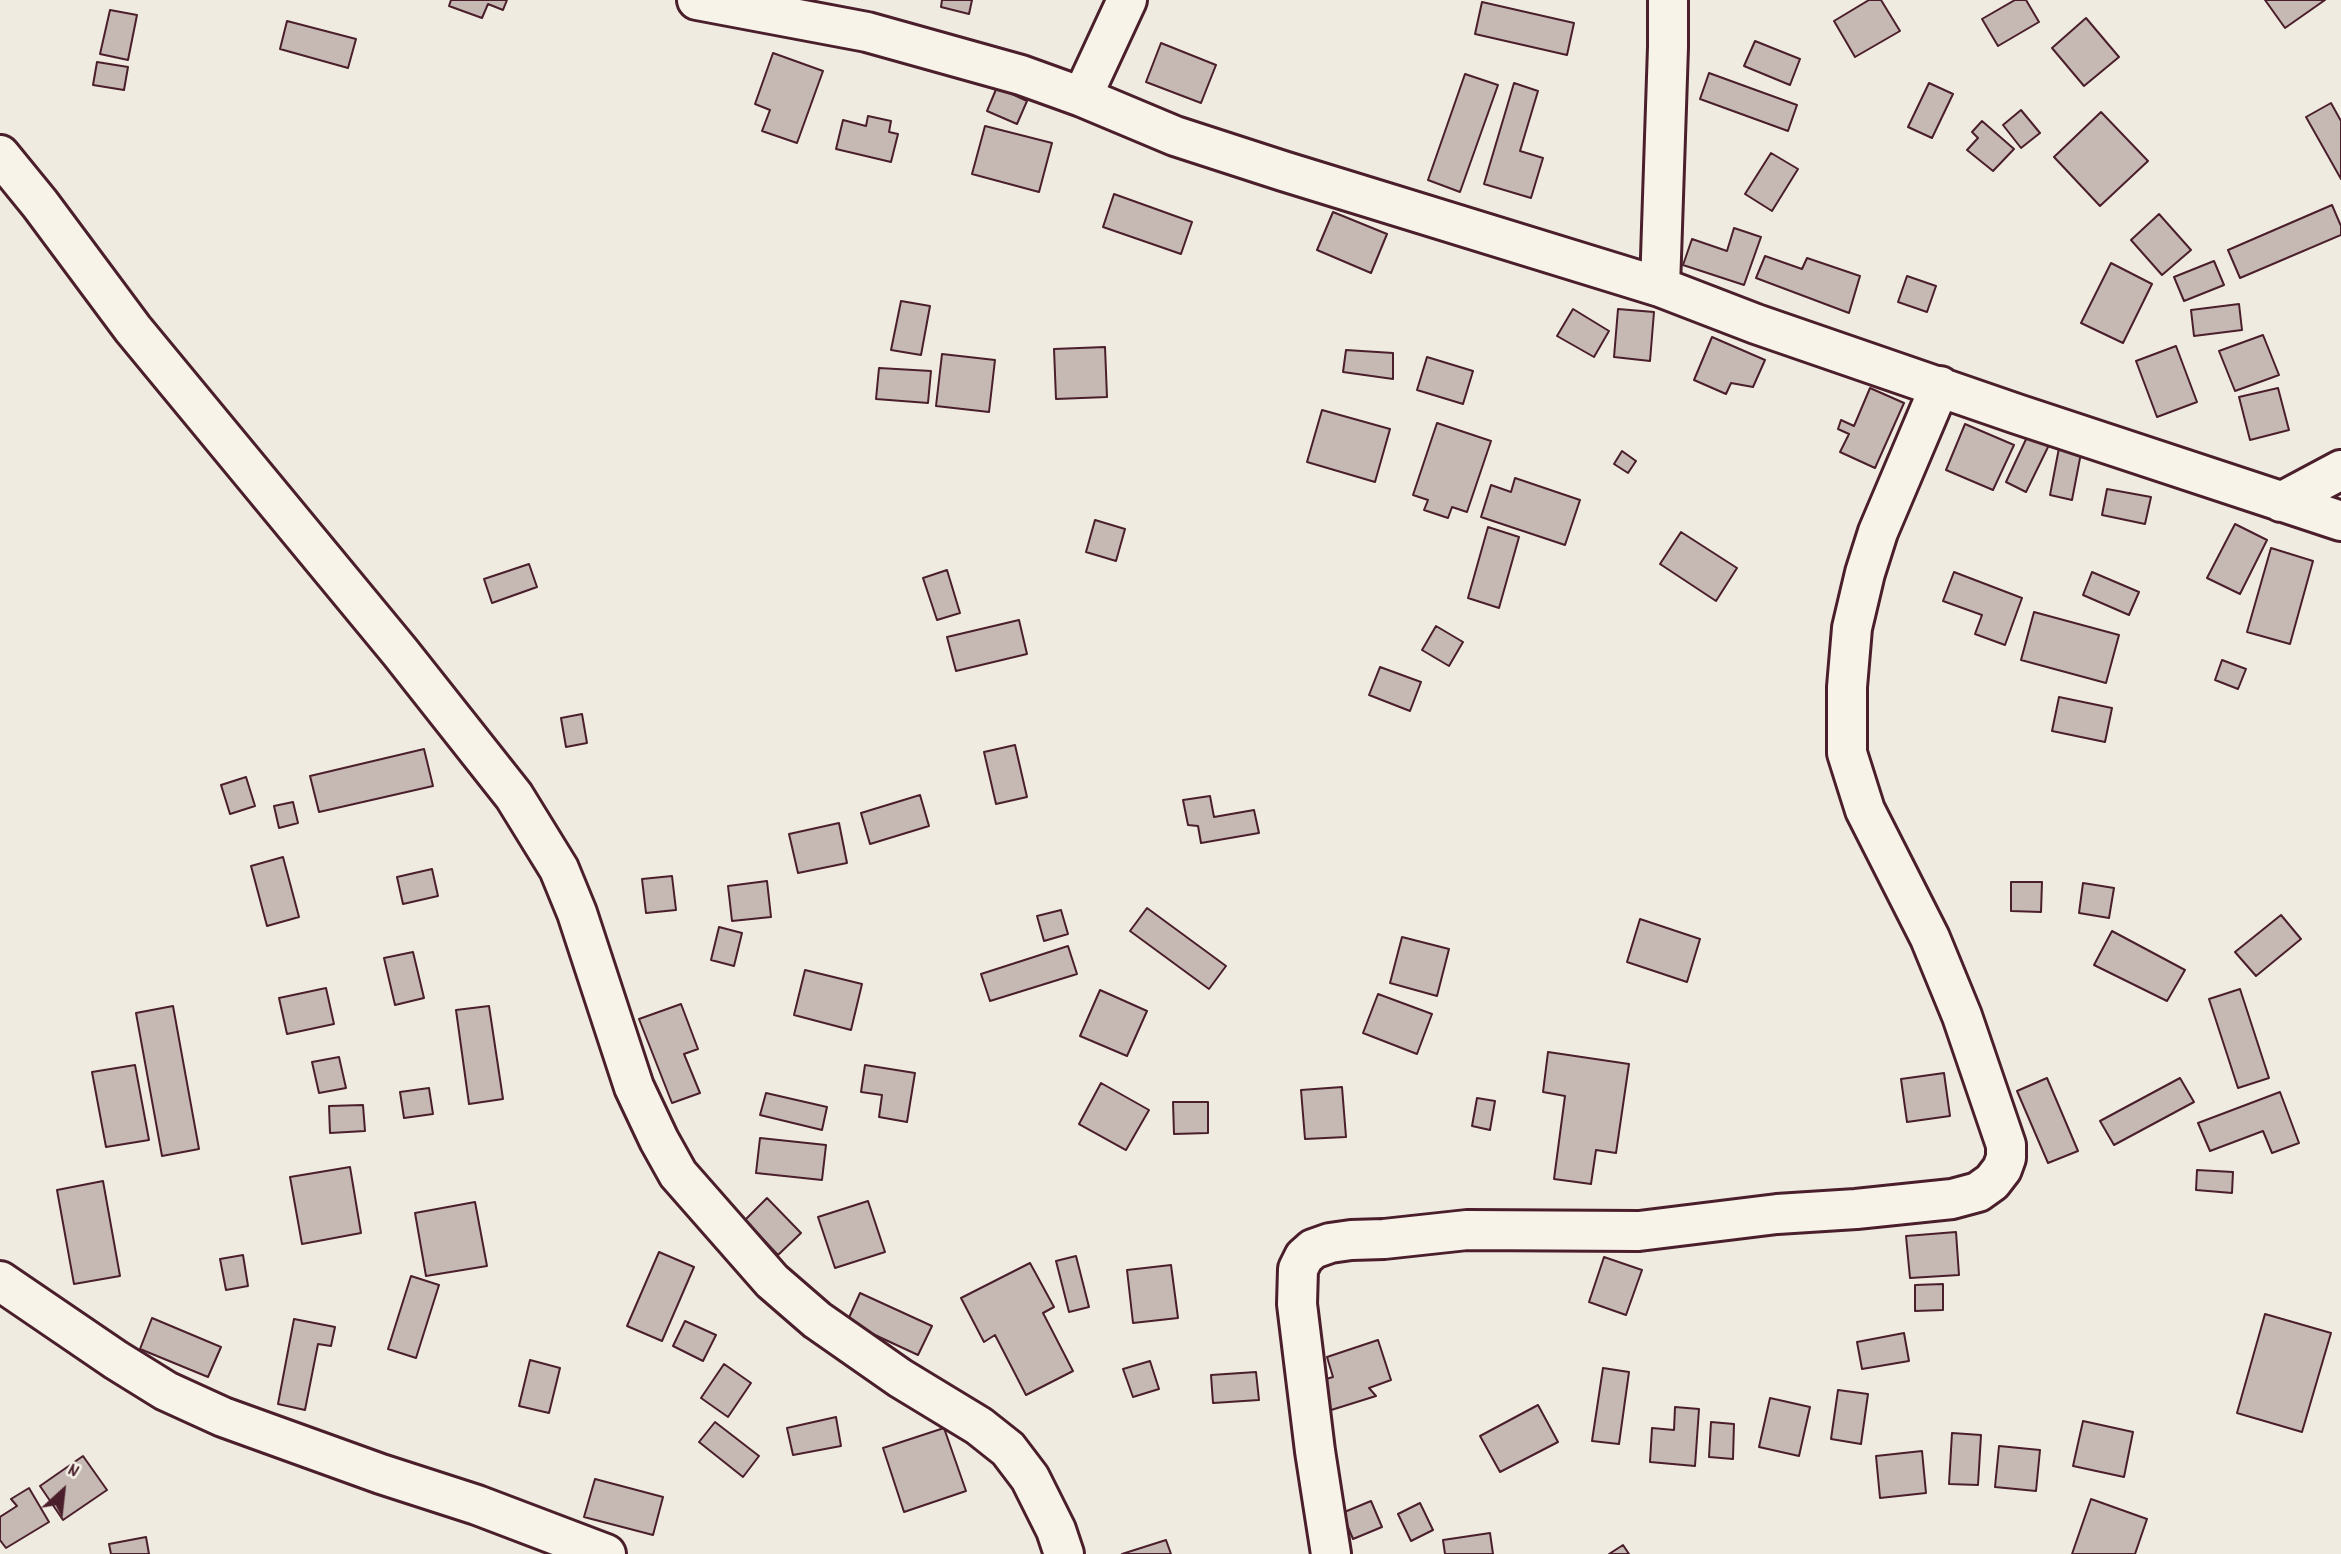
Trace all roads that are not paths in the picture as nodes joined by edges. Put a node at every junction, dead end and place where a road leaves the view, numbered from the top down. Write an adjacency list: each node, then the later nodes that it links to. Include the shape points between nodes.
1 (697, 0): 4 (street, via 867,32 957,55)
2 (1127, 0): 4 (street)
3 (1668, 0): 6 (street)
4 (1082, 97): 6 (street, via 1175,135 1283,171)
5 (0, 155): 13 (street, via 133,329 514,796 559,869 634,1087 678,1174 772,1281 817,1320 1008,1449 1030,1478)
6 (1660, 287): 7 (street)
7 (1940, 386): 9 (street); 14 (street, via 1878,532 1852,628 1847,753 1866,810 1930,938 1962,1016 2006,1145 2002,1170 1978,1192 1919,1203 1639,1231 1467,1230 1351,1240 1313,1249 1298,1269 1297,1304)
8 (2341, 470): 9 (street)
9 (2281, 502): 10 (street)
10 (2341, 521)
11 (0, 1281): 12 (street, via 156,1385 223,1417)
12 (606, 1554)
13 (1064, 1554)
14 (1331, 1554)

